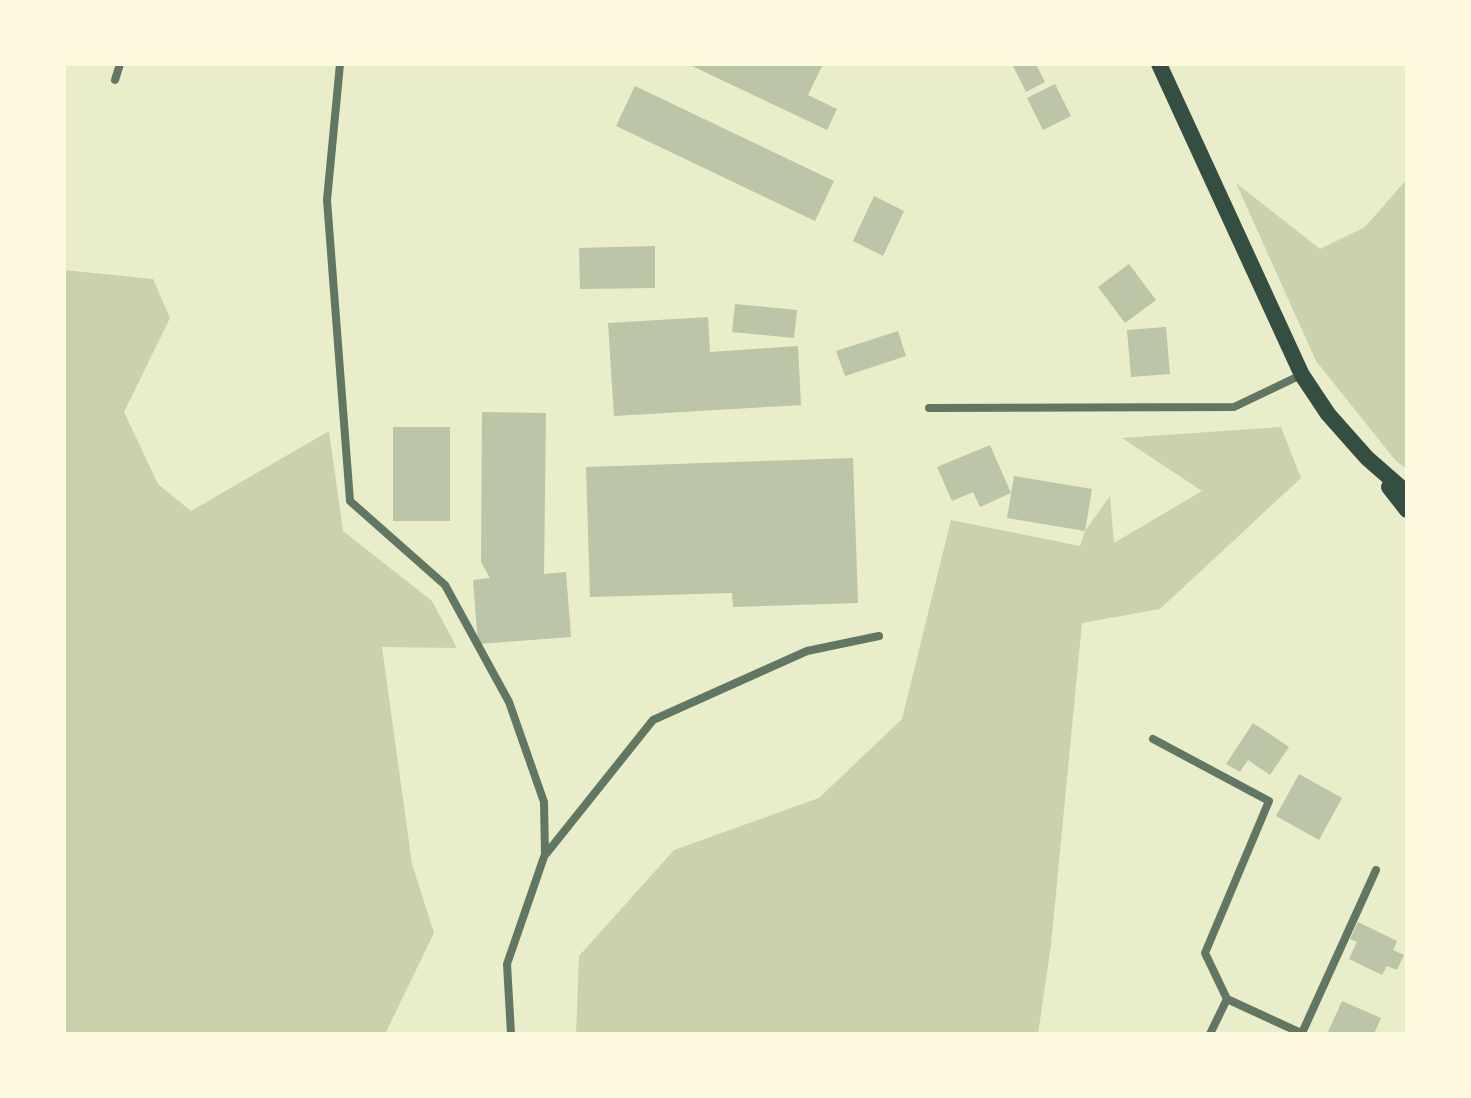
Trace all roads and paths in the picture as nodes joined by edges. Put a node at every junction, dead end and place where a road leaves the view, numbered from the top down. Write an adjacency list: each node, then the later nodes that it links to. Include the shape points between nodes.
1 (120, 64): 4 (street)
2 (340, 64): 12 (street, via 327,200 350,501 445,585 509,702 544,802)
3 (1159, 64): 5 (main road)
4 (115, 80)
5 (1302, 375): 6 (street, via 1234,407); 7 (main road)
6 (929, 408)
7 (1367, 458): 8 (main road); 9 (main road)
8 (1407, 493)
9 (1407, 510)
10 (879, 636): 12 (street, via 807,651 653,720)
11 (1153, 739): 14 (street, via 1269,801 1205,953)
12 (545, 854): 15 (street, via 507,964)
13 (1376, 870): 17 (street)
14 (1227, 999): 16 (street); 17 (street)
15 (511, 1034)
16 (1210, 1034)
17 (1302, 1034)

